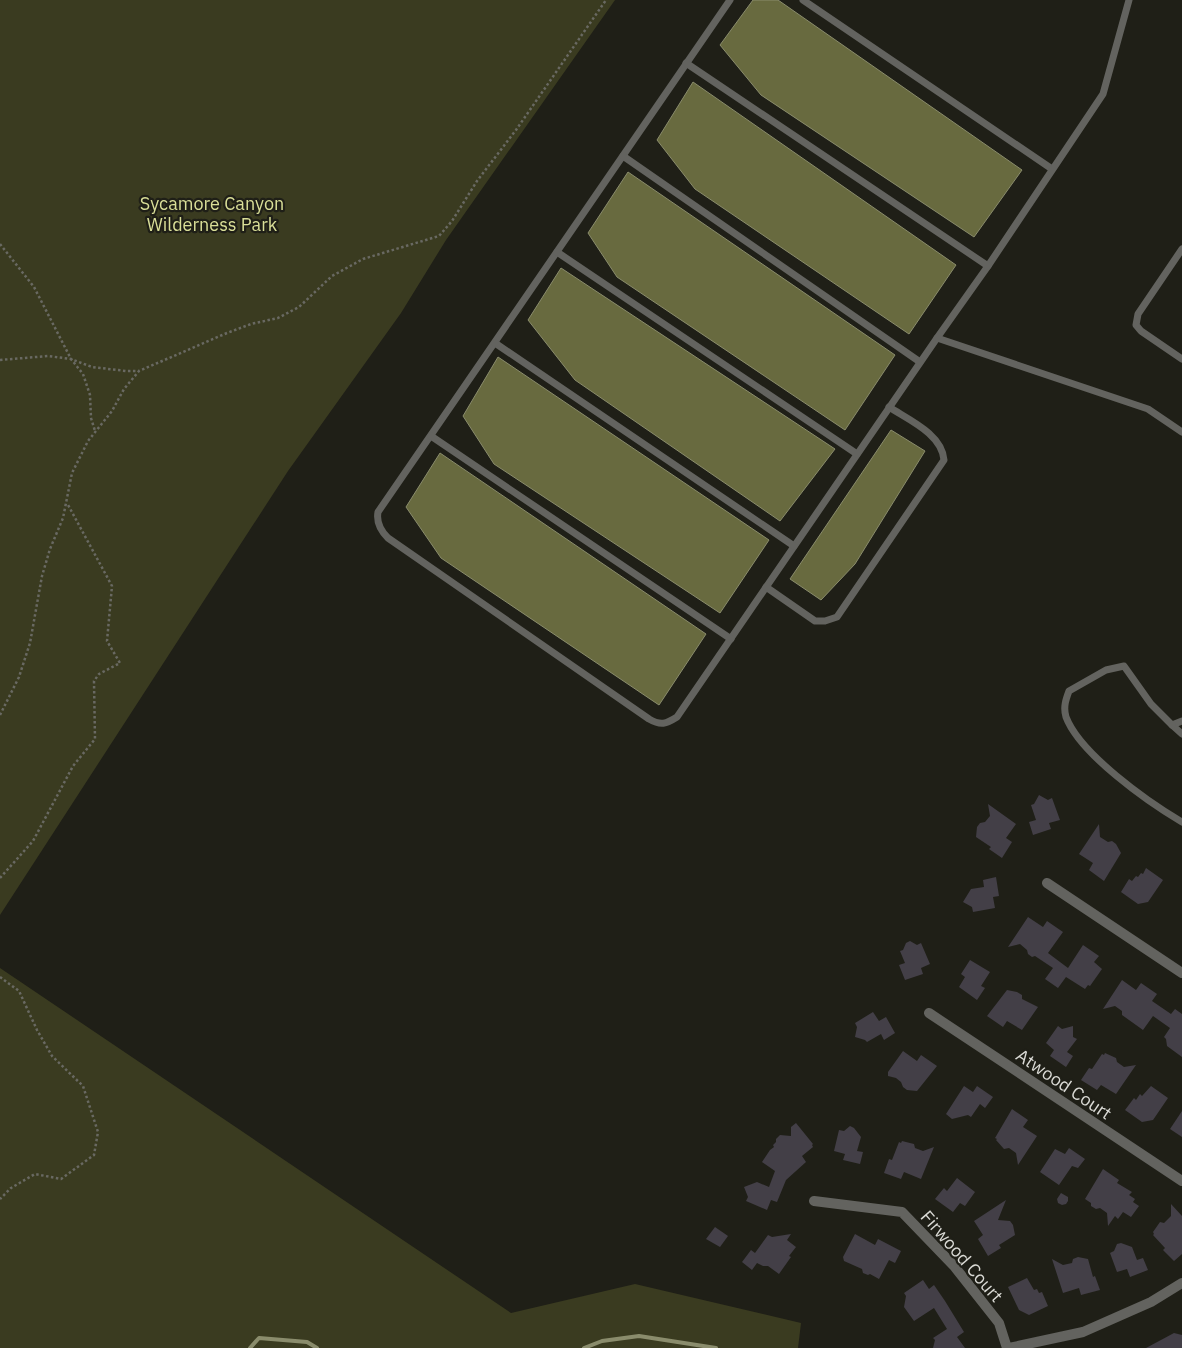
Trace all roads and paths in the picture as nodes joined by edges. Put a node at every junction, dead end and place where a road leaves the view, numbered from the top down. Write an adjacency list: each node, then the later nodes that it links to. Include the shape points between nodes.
1 (606, 0): 18 (path, via 439,236 363,259 332,276 298,307 278,318 227,332)
2 (730, 0): 5 (lane)
3 (803, 0): 7 (lane)
4 (1129, 0): 7 (lane, via 1103,94)
5 (686, 63): 6 (lane); 11 (lane)
6 (622, 156): 10 (lane); 17 (lane)
7 (1052, 169): 11 (lane)
8 (0, 244): 14 (path, via 34,288)
9 (1182, 249): 15 (lane, via 1138,314 1136,325)
10 (557, 252): 13 (lane); 23 (lane)
11 (988, 266): 12 (lane)
12 (937, 338): 17 (lane); 21 (lane, via 1148,409)
13 (495, 343): 22 (lane); 25 (lane)
14 (71, 359): 16 (path, via 48,356); 18 (path, via 92,367); 20 (path, via 83,374 90,395)
15 (1182, 359)
16 (0, 360)
17 (920, 362): 19 (lane)
18 (139, 371): 20 (path)
19 (889, 407): 23 (lane); 26 (lane, via 938,441 944,460 837,617 815,621)
20 (95, 431): 24 (path, via 72,473)
21 (1182, 432)
22 (431, 436): 27 (lane); 27 (lane, via 378,512 382,533 649,719 662,725 677,717)
23 (856, 454): 25 (lane)
24 (66, 502): 28 (path, via 42,576 30,644); 33 (path, via 112,586 107,641 120,663 99,674 94,681 94,739 73,766 33,841)
25 (794, 546): 26 (lane)
26 (766, 588): 27 (lane)
27 (731, 639)
28 (0, 715)
29 (1182, 720): 30 (lane)
30 (1172, 726): 31 (lane); 32 (lane, via 1151,704 1124,666 1106,670 1069,690 1065,703 1066,716 1076,734 1097,758 1132,788)
31 (1182, 734)
32 (1182, 822)
33 (0, 878)
34 (1047, 883): 35 (street)
35 (1182, 973)
36 (0, 977): 39 (path, via 19,990 52,1056 83,1086 98,1132 94,1156 61,1179 35,1174 11,1188)
37 (928, 1013): 38 (street, Atwood Court)
38 (1182, 1181)
39 (0, 1199)
40 (814, 1201): 42 (street, Firwood Court, via 902,1212 954,1266 999,1324)
41 (1182, 1283): 42 (street, via 1151,1302 1083,1332)
42 (1008, 1348)

